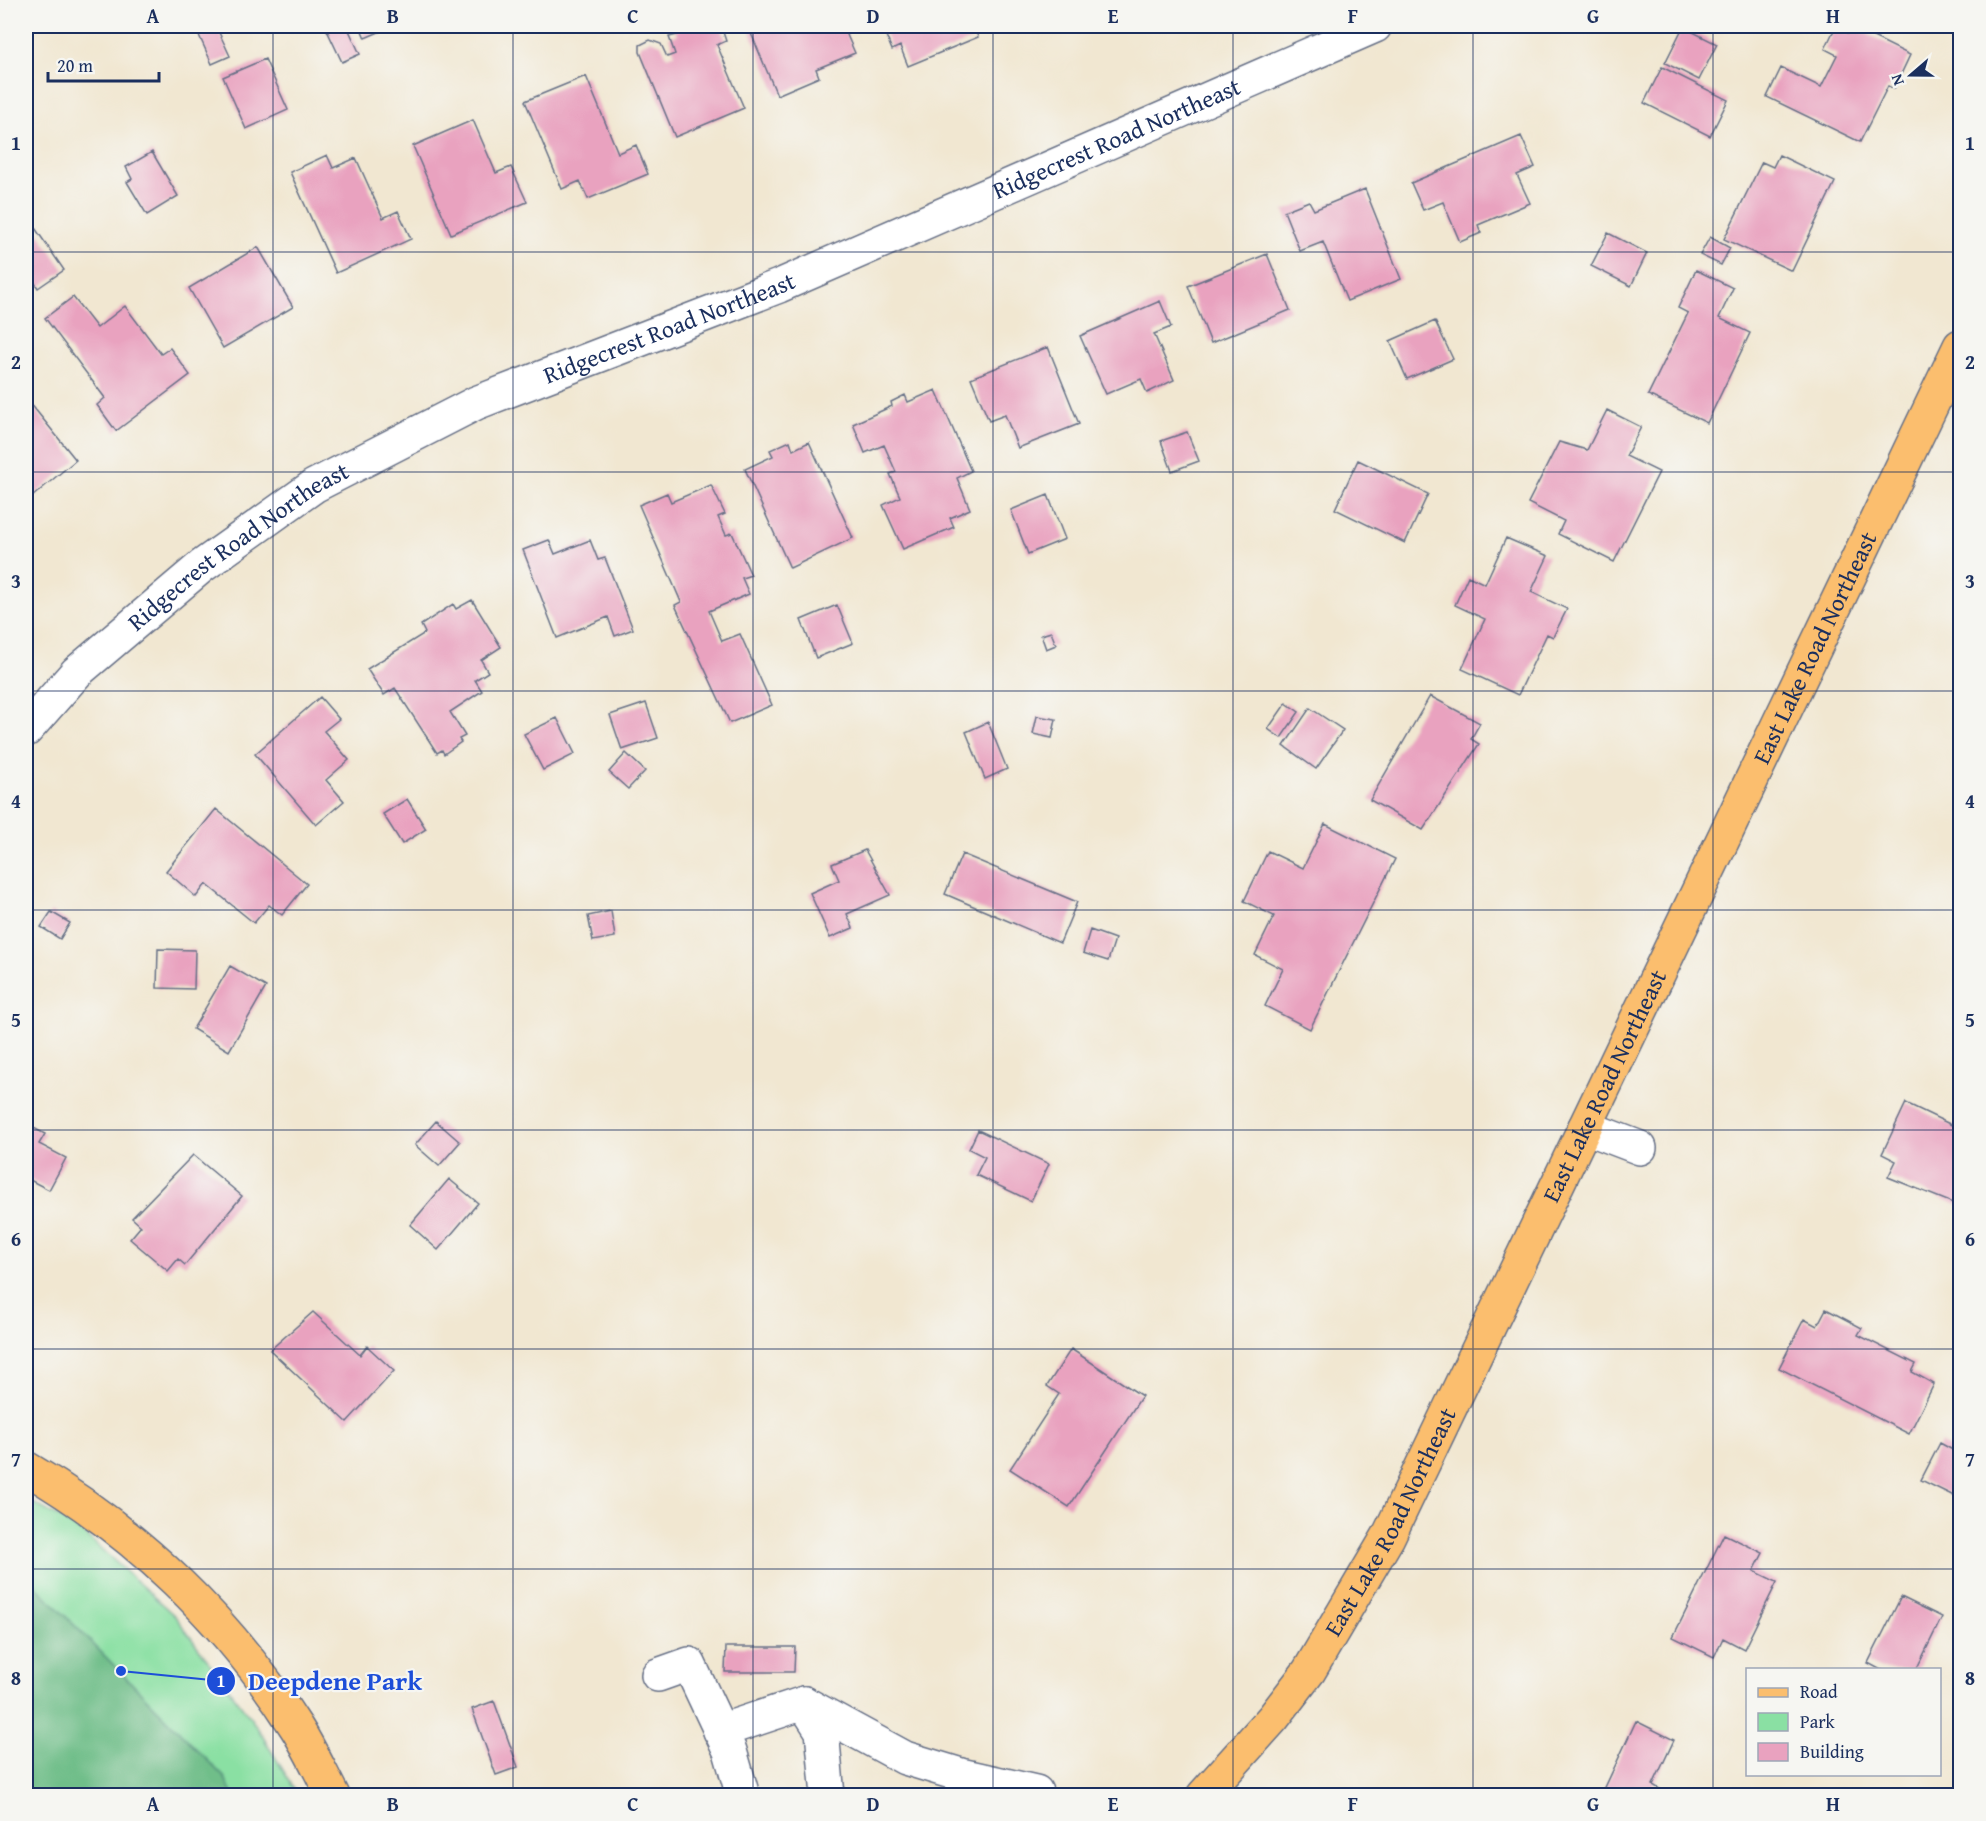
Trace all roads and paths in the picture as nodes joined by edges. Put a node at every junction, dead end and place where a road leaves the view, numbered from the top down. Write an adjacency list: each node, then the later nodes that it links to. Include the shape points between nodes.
1 (1376, 26): 3 (street, Ridgecrest Road Northeast, via 779,286 476,403 324,481 202,566 76,672)
2 (1960, 346): 4 (main road, East Lake Road Northeast)
3 (26, 730)
4 (1585, 1127): 5 (street); 14 (main road, East Lake Road Northeast, via 1363,1582 1309,1671)
5 (1640, 1148)
6 (26, 1468): 11 (main road, via 124,1533 172,1575 252,1664 297,1728)
7 (658, 1675): 9 (street, via 689,1664)
8 (804, 1703): 9 (street); 10 (street, via 905,1758); 13 (street, via 822,1731)
9 (720, 1731): 12 (street)
10 (1036, 1794)
11 (333, 1796)
12 (743, 1796)
13 (828, 1796)
14 (1203, 1796)

